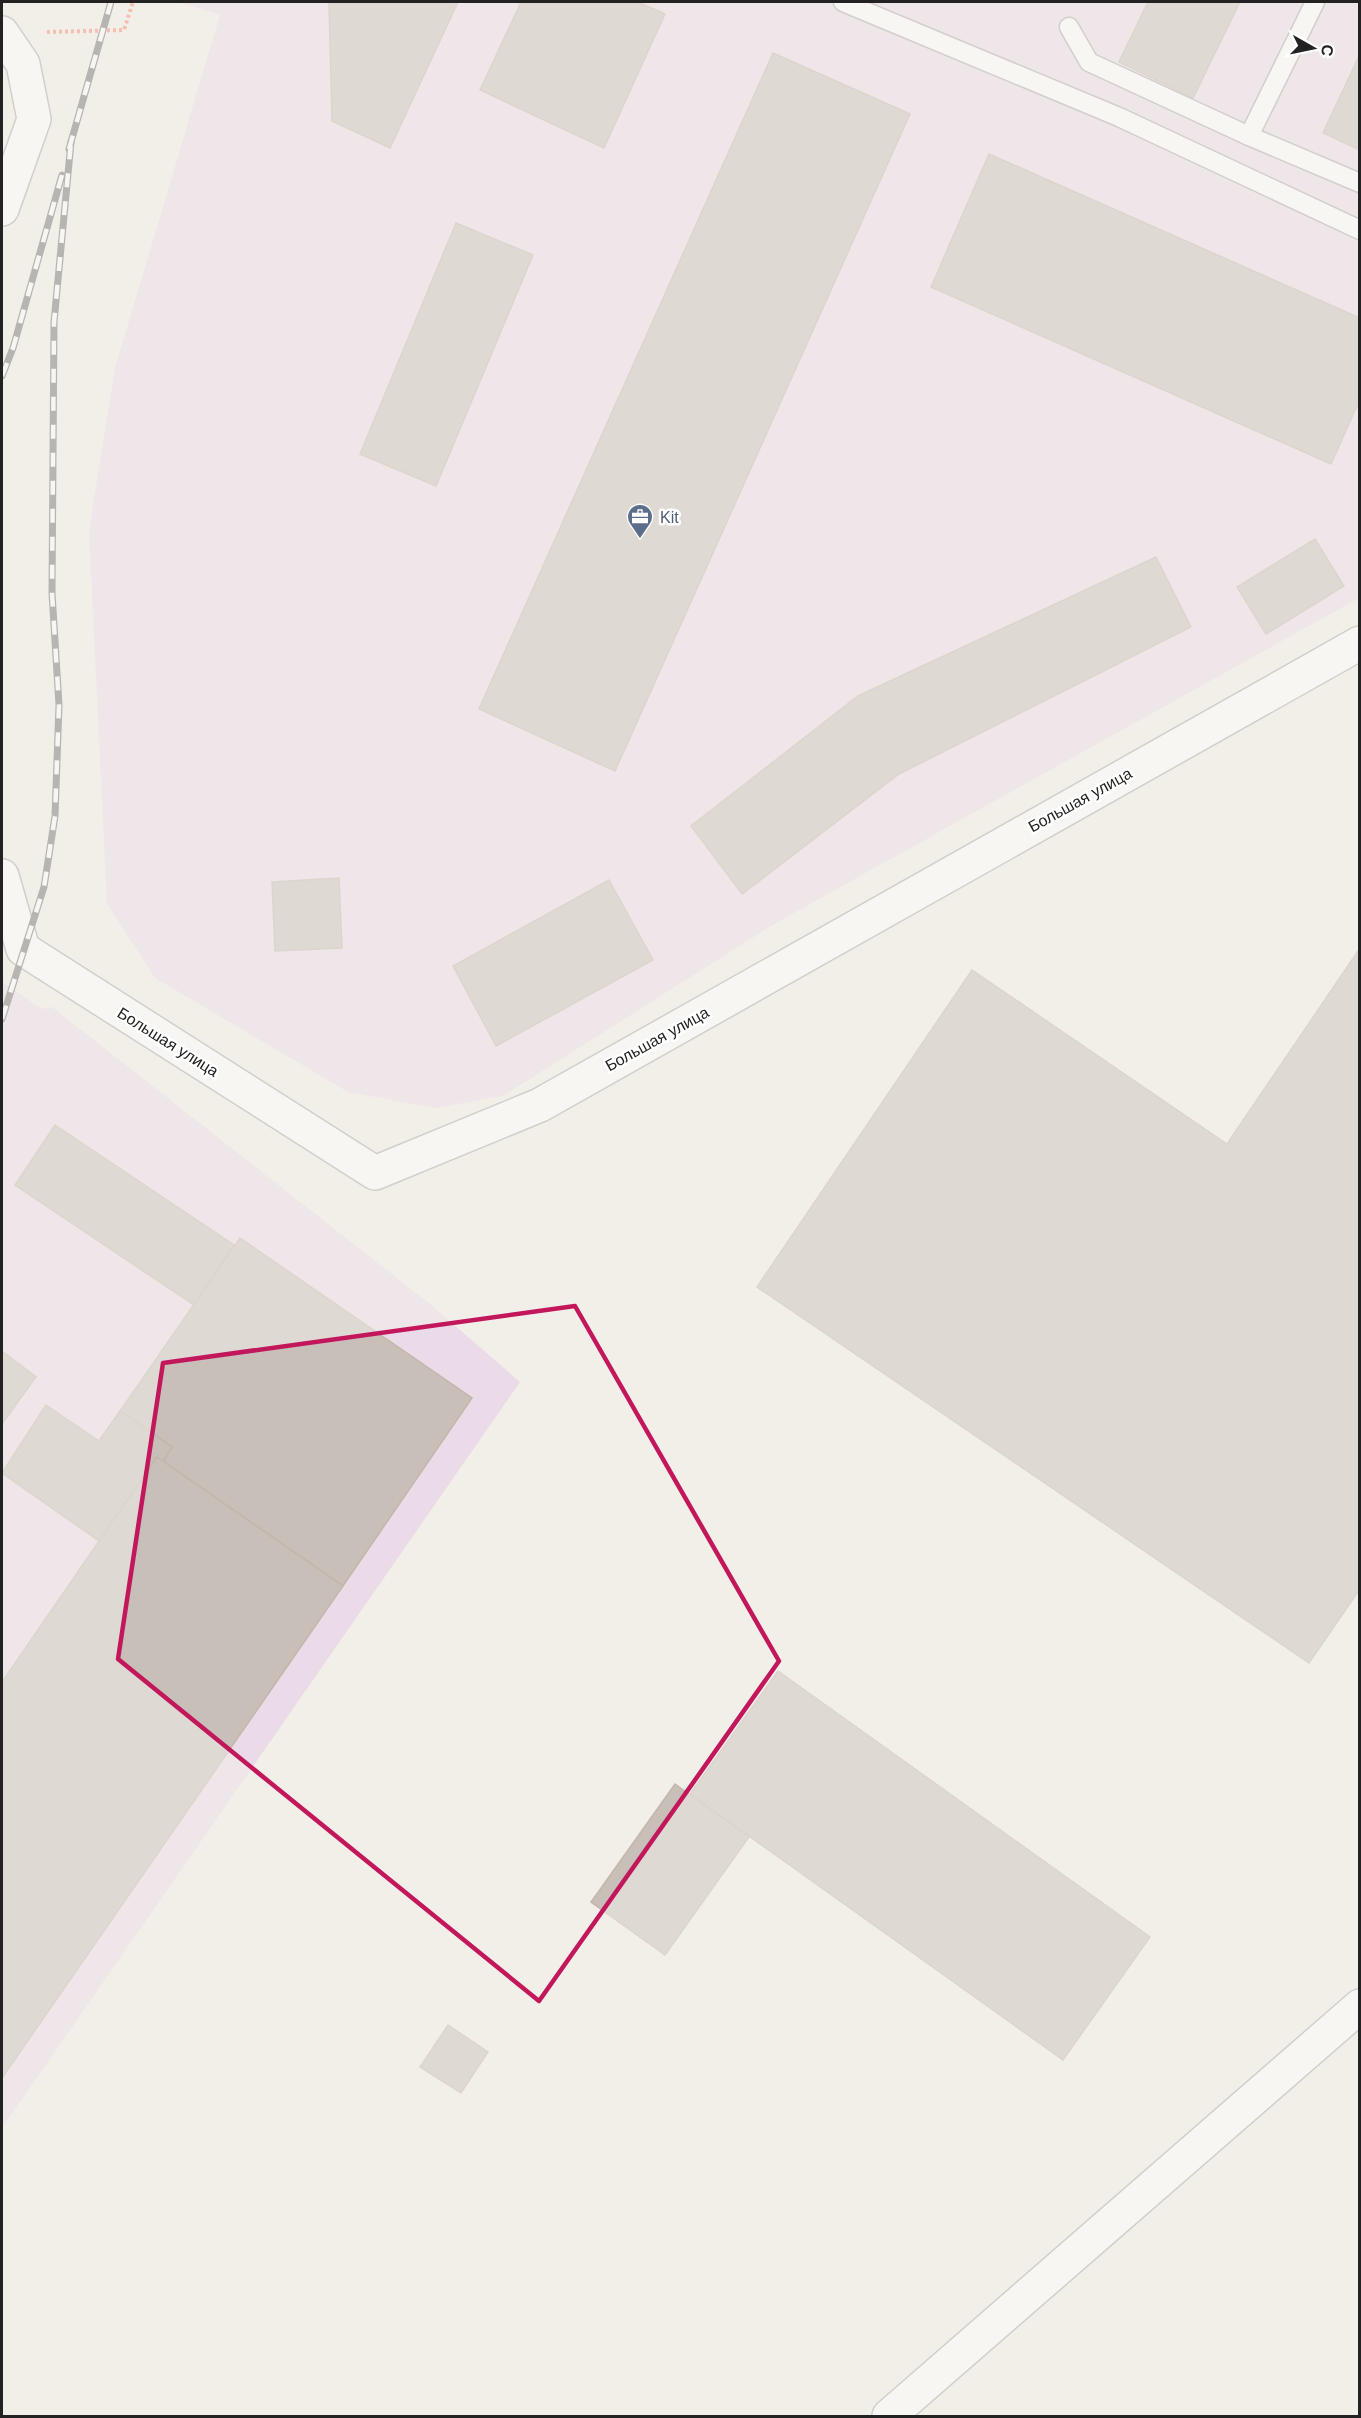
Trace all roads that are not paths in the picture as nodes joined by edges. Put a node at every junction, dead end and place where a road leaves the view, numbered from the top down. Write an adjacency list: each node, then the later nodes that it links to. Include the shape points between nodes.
1 (843, 2): 8 (lane, via 1119,117)
2 (1315, 2): 5 (lane)
3 (1069, 27): 5 (lane, via 1089,62)
4 (2, 33): 7 (street, via 23,64 34,120)
5 (1249, 136): 6 (lane)
6 (1359, 183)
7 (2, 209)
8 (1359, 230)
9 (1359, 643): 10 (street, Большая улица, via 540,1105 375,1173 23,950)
10 (2, 876)
11 (1359, 2006): 12 (street)
12 (889, 2416)

